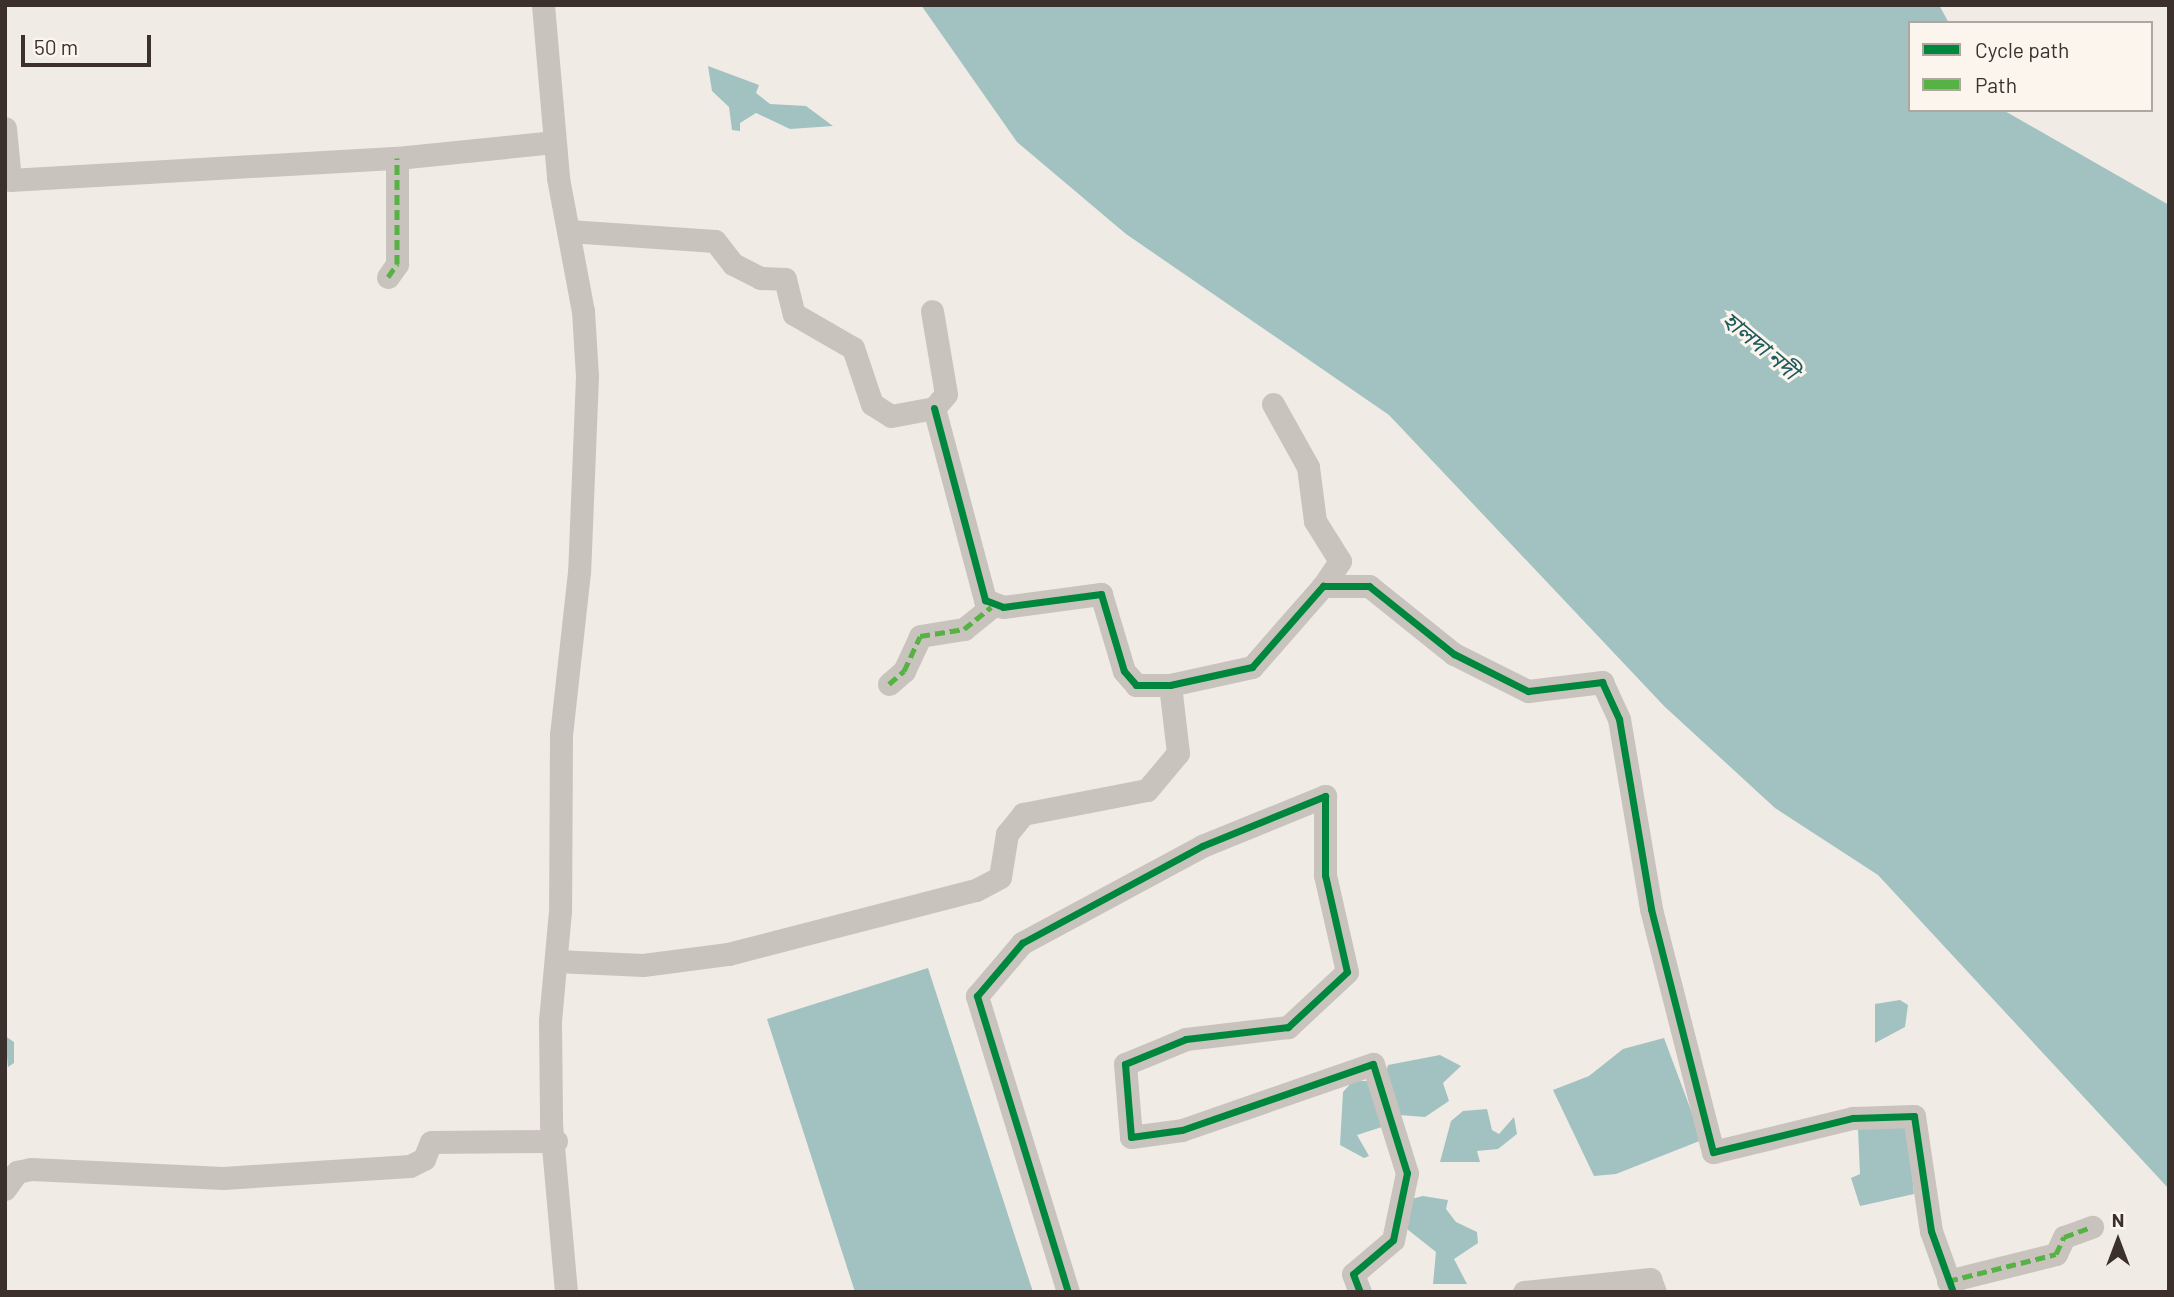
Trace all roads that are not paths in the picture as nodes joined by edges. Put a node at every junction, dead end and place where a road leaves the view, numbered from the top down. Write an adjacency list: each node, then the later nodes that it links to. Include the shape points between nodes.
1 (543, 5): 3 (street)
2 (5, 128): 4 (street, via 10,180)
3 (554, 142): 4 (street); 5 (street)
4 (397, 158): 6 (street, via 397,264)
5 (569, 232): 9 (street, via 716,241 733,264 760,278 785,279 794,314 853,348 872,404 891,416); 14 (street, via 583,311 587,388 579,572 561,735)
6 (388, 277)
7 (932, 311): 9 (street, via 946,394)
8 (1273, 404): 10 (street, via 1308,467 1315,521 1340,561)
9 (934, 408): 11 (street)
10 (1323, 586): 13 (street, via 1252,667); 18 (street, via 1369,586 1454,654 1528,691 1602,682 1619,719 1651,909 1713,1152 1853,1118 1914,1116 1927,1210)
11 (991, 607): 12 (street, via 964,629 920,636 904,671); 13 (street, via 1101,594 1124,671 1136,685)
12 (889, 684)
13 (1170, 685): 14 (street, via 1178,753 1147,790 1023,814 1007,834 1000,877 976,890 729,954 643,965)
14 (555, 961): 15 (street, via 551,1021)
15 (556, 1141): 16 (street, via 431,1142 424,1159 410,1167 223,1178 31,1169 17,1172); 19 (street)
16 (5, 1189)
17 (2092, 1227): 18 (street, via 2064,1237 2056,1254)
18 (1950, 1286)
19 (566, 1292)
20 (1068, 1292): 21 (street, via 976,996 1022,943 1202,846 1325,796 1325,876 1347,972 1288,1027 1186,1039 1125,1064 1131,1136 1182,1130 1373,1064 1407,1173 1393,1240 1353,1274)
21 (1360, 1292)
22 (1524, 1292): 23 (street, via 1650,1279)
23 (1655, 1292)

